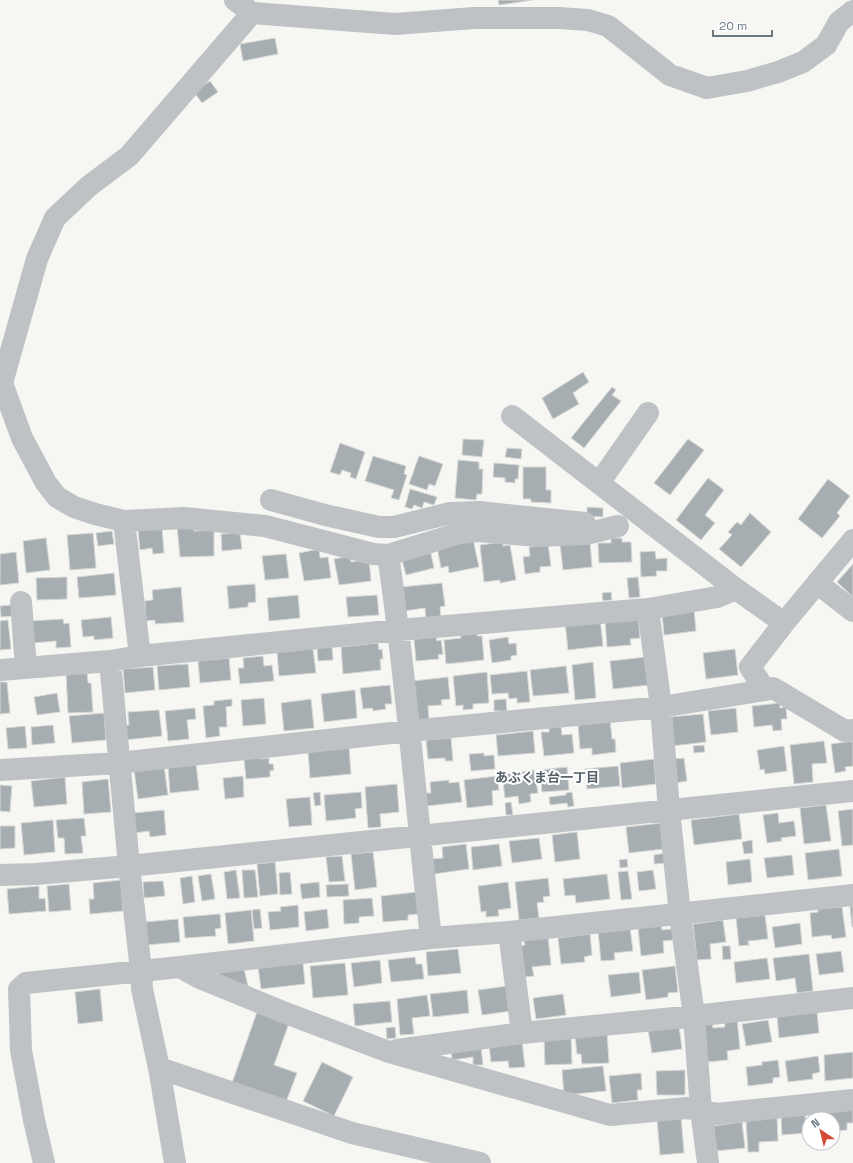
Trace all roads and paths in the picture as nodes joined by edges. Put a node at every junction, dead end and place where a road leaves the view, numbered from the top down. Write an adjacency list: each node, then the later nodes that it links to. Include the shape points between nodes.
1 (243, 6): 2 (street, via 395,24 474,18 588,20 608,26 670,75 707,88 747,81 803,62 826,45 839,22); 3 (street, via 129,156 89,186 55,218 37,259)
2 (853, 11)
3 (1, 383): 8 (street, via 22,438 46,483 57,497 74,507)
4 (648, 413): 6 (street)
5 (512, 416): 6 (street)
6 (599, 483): 12 (street)
7 (271, 500): 10 (street, via 378,527 394,527 450,513 479,512 618,526 586,534 538,536 477,531 460,533)
8 (124, 520): 10 (street, via 184,518 265,526 373,554); 18 (street)
9 (853, 540): 11 (street)
10 (388, 555): 17 (street)
11 (817, 583): 15 (street); 16 (street)
12 (736, 589): 14 (street, via 717,597); 16 (street)
13 (21, 602): 20 (street)
14 (648, 608): 17 (street); 23 (street)
15 (853, 611)
16 (784, 623): 22 (street, via 750,667)
17 (399, 630): 18 (street); 25 (street)
18 (140, 656): 19 (street)
19 (110, 661): 20 (street); 26 (street)
20 (26, 668): 21 (street)
21 (0, 670)
22 (765, 690): 23 (street); 24 (street, via 773,688 845,731)
23 (661, 707): 25 (street); 29 (street)
24 (853, 730)
25 (409, 731): 26 (street); 30 (street)
26 (119, 763): 27 (street); 31 (street)
27 (0, 770)
28 (853, 791): 29 (street)
29 (669, 810): 30 (street); 34 (street)
30 (419, 836): 31 (street); 36 (street)
31 (129, 866): 32 (street); 38 (street)
32 (0, 875)
33 (853, 895): 34 (street)
34 (680, 914): 35 (street); 40 (street)
35 (508, 932): 36 (street); 41 (street)
36 (431, 938): 37 (street)
37 (180, 967): 38 (street); 42 (street, via 200,978 283,1012)
38 (141, 970): 43 (street, via 142,989); 46 (street, via 26,983 19,989 21,1050)
39 (853, 998): 40 (street)
40 (694, 1016): 41 (street); 45 (street)
41 (522, 1033): 42 (street)
42 (389, 1052): 45 (street, via 610,1115 686,1108)
43 (159, 1068): 47 (street); 48 (street, via 352,1133)
44 (853, 1100): 45 (street, via 716,1114)
45 (701, 1110): 49 (street)
46 (44, 1163)
47 (175, 1163)
48 (480, 1163)
49 (708, 1163)

